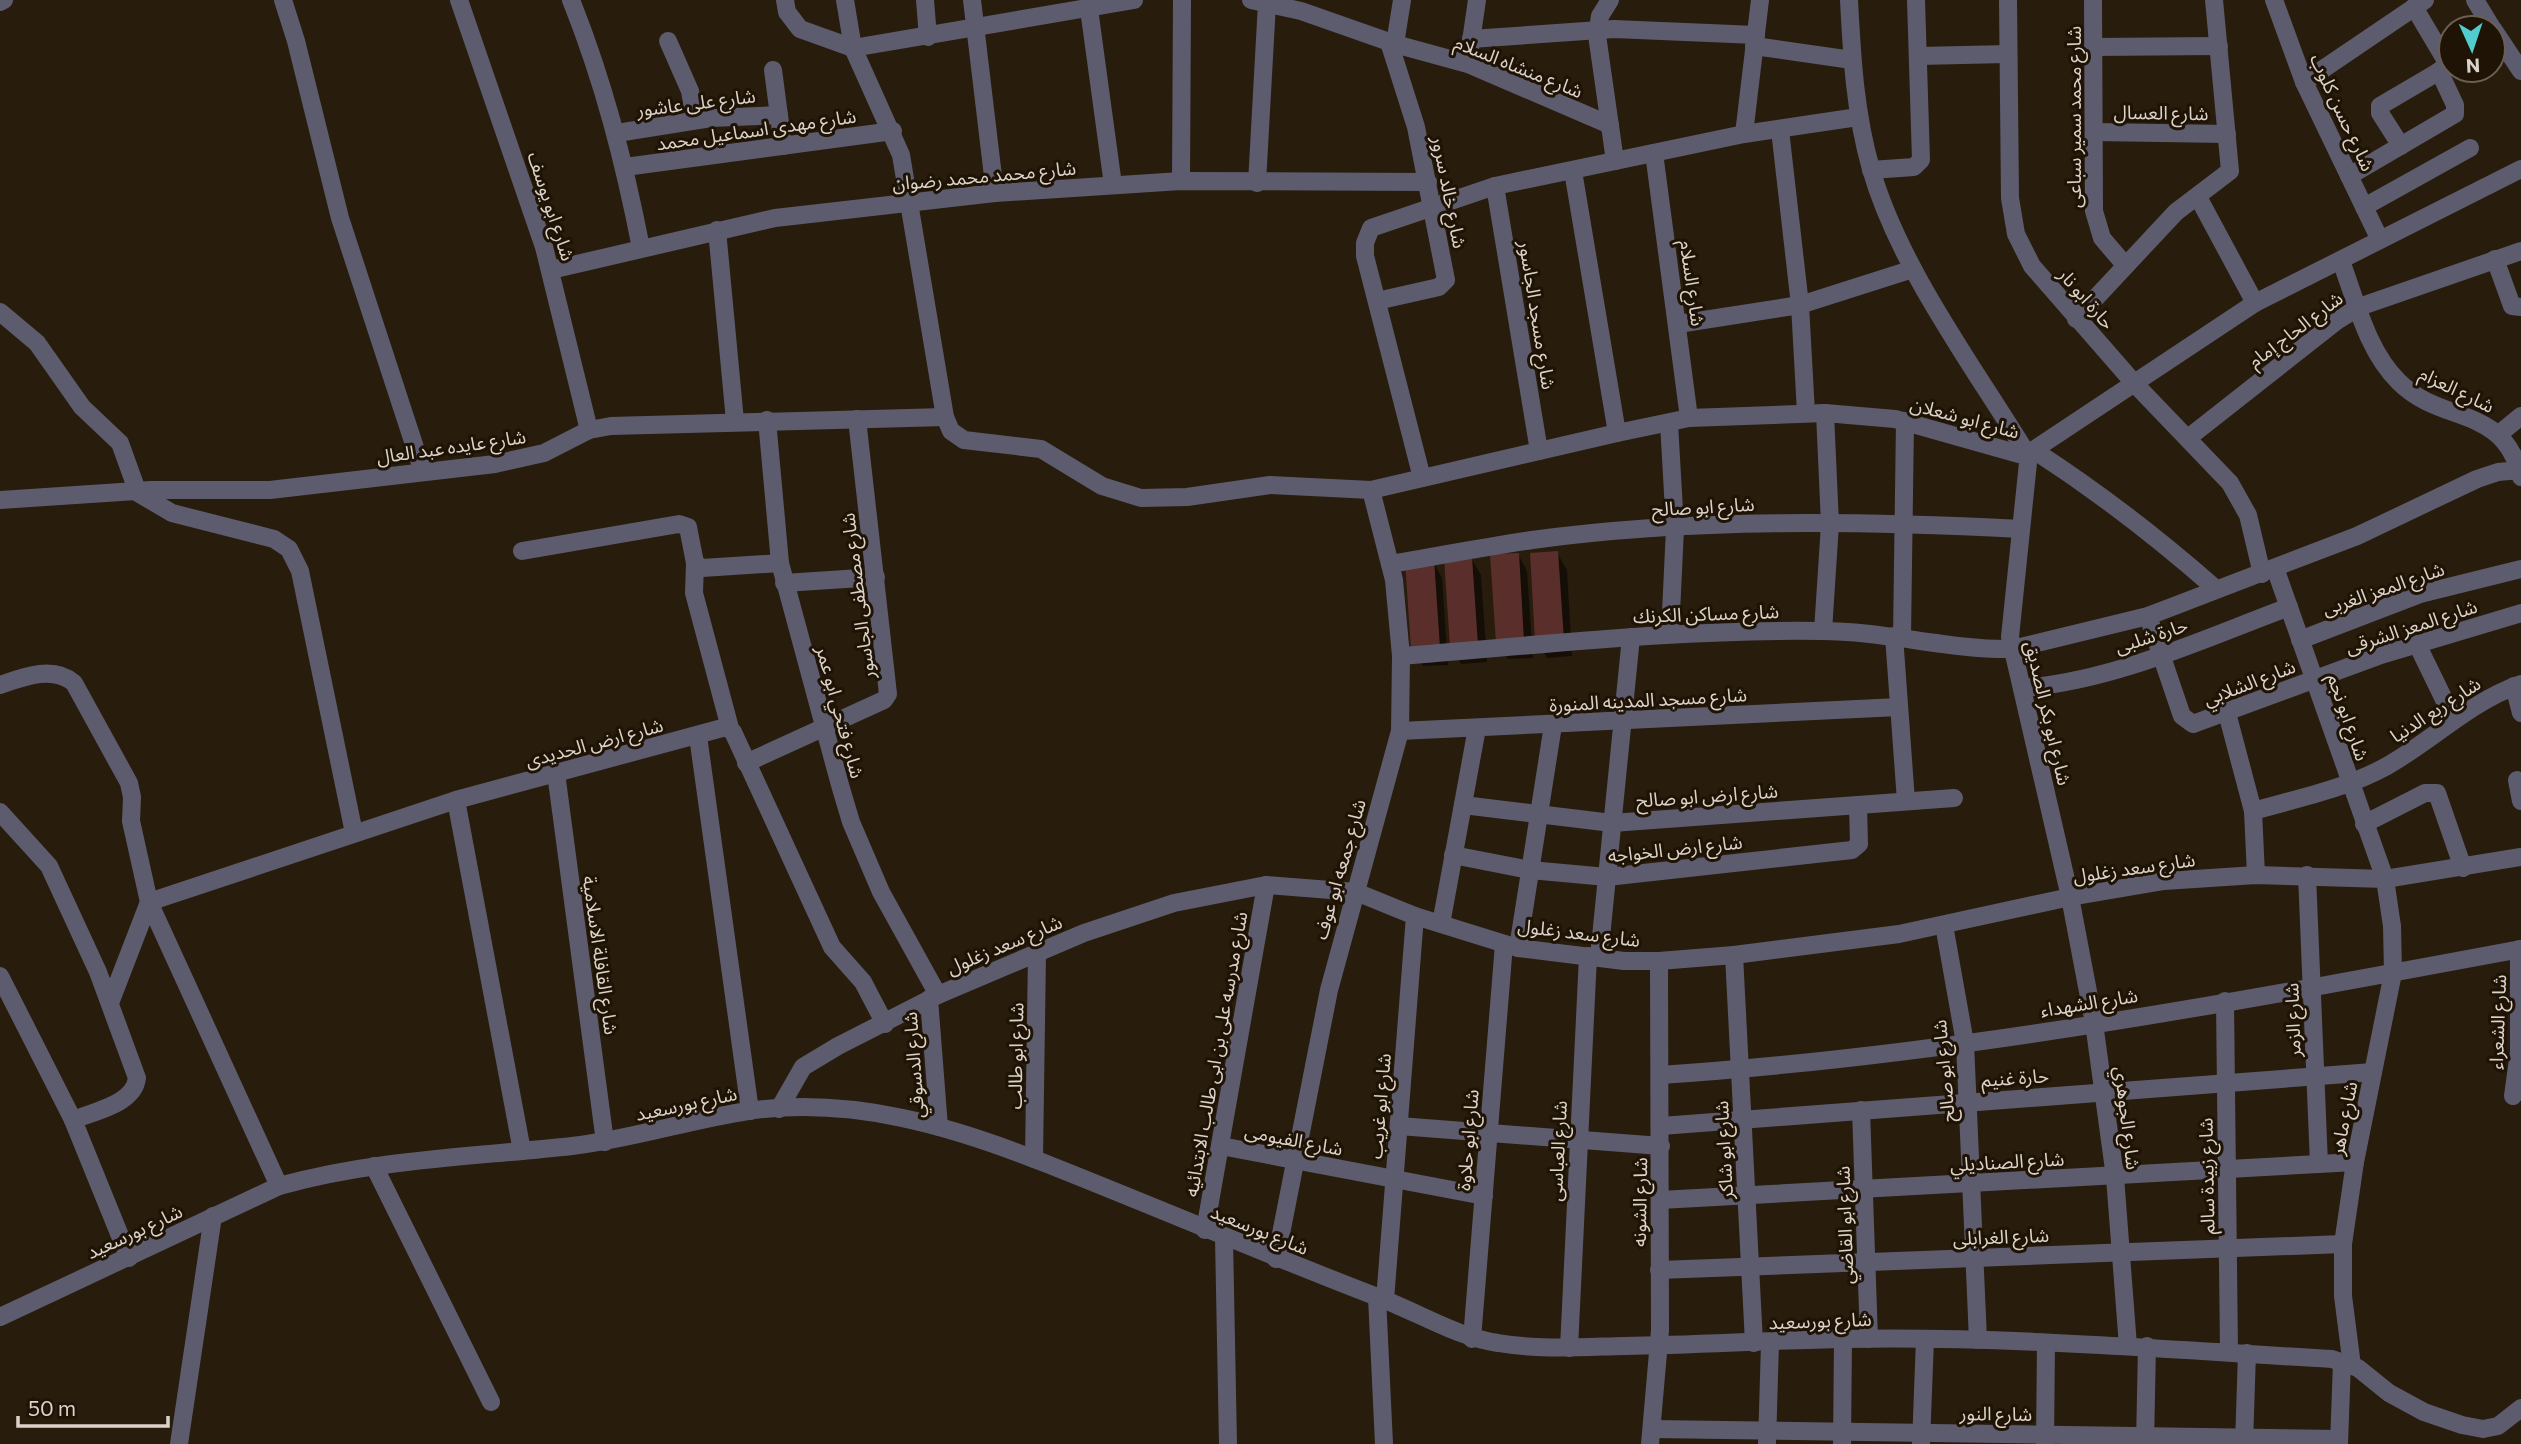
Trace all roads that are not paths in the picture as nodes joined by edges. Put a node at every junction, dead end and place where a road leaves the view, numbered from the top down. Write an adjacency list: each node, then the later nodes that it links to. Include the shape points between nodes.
1 (283, 0): 110 (street, via 340,218)
2 (459, 0): 84 (street, شارع ابو يوسف)
3 (571, 0): 53 (street)
4 (785, 0): 35 (street, via 800,29)
5 (845, 0): 35 (street)
6 (925, 0): 27 (street)
7 (972, 0): 25 (street)
8 (1182, 0): 66 (street)
9 (1402, 0): 32 (street)
10 (1477, 0): 28 (street)
11 (1610, 0): 26 (street)
12 (1760, 0): 29 (street)
13 (1849, 0): 39 (street)
14 (1916, 0): 38 (street)
15 (2008, 0): 37 (street, حارة ابو نار)
16 (2093, 0): 34 (street, شارع محمد سمير سباعى)
17 (2214, 0): 33 (street)
18 (2274, 0): 44 (street, شارع حسن كلوب)
19 (1127, 1): 24 (street)
20 (1259, 2): 22 (street, شارع منشاه السلام); 68 (street)
21 (2419, 4): 30 (street); 44 (street)
22 (1301, 6): 32 (street, شارع منشاه السلام)
23 (1058, 7): 24 (street); 25 (street)
24 (1089, 9): 69 (street)
25 (975, 29): 27 (street); 71 (street)
26 (1597, 29): 28 (street); 29 (street); 49 (street)
27 (928, 37): 35 (street)
28 (1471, 39): 40 (street)
29 (1755, 40): 39 (street); 54 (street)
30 (2437, 40)
31 (668, 41): 48 (street, via 690,91)
32 (1392, 43): 40 (street, شارع منشاه السلام); 67 (street, شارع خالد سرور)
33 (2219, 46): 34 (street); 55 (street)
34 (2093, 47): 52 (street, شارع محمد سمير سباعى)
35 (853, 48): 51 (street)
36 (2507, 51): 42 (street)
37 (2008, 54): 38 (street); 91 (street, حارة ابو نار, via 2010,198 2016,234 2032,266)
38 (1918, 56): 63 (street, via 1922,160 1914,167)
39 (1852, 60): 47 (street)
40 (1468, 64): 49 (street, شارع منشاه السلام)
41 (773, 70): 46 (street)
42 (2521, 71)
43 (2437, 72): 57 (street, via 2380,106)
44 (2304, 82): 65 (street, شارع حسن كلوب)
45 (2445, 84): 57 (street, via 2455,114)
46 (779, 115): 48 (street, شارع على عاشور); 56 (street)
47 (1858, 117): 50 (street); 63 (street)
48 (695, 120): 53 (street, شارع على عاشور)
49 (1610, 125): 60 (street)
50 (1780, 130): 54 (street); 87 (street)
51 (893, 131): 56 (street, شارع مهدى اسماعيل محمد); 73 (street)
52 (2094, 132): 55 (street, شارع العسال); 82 (street, شارع محمد سمير سباعى, via 2096,225)
53 (617, 133): 61 (street)
54 (1744, 134): 59 (street)
55 (2227, 134): 72 (street, via 2228,174)
56 (783, 146): 61 (street, شارع مهدى اسماعيل محمد)
57 (2401, 146): 65 (street)
58 (2470, 148): 75 (street)
59 (1654, 153): 60 (street); 92 (street, شارع السلام)
60 (1615, 161): 64 (street)
61 (625, 167): 78 (street)
62 (2521, 169): 77 (street, شارع ابو شعلان)
63 (1871, 170): 83 (street)
64 (1573, 171): 70 (street); 105 (street)
65 (2349, 176): 75 (street, شارع حسن كلوب)
66 (1181, 181): 68 (street, شارع محمد محمد رضوان); 69 (street, شارع محمد محمد رضوان)
67 (1428, 182): 68 (street, شارع محمد محمد رضوان); 74 (street, شارع خالد سرور)
68 (1257, 183)
69 (1113, 185): 71 (street, شارع محمد محمد رضوان)
70 (1495, 186): 74 (street); 108 (street, شارع مسجد الجاسور)
71 (995, 193): 73 (street, شارع محمد محمد رضوان)
72 (2198, 197): 82 (street, via 2176,212); 86 (street)
73 (910, 202): 76 (street, شارع محمد محمد رضوان, via 775,218); 97 (street)
74 (1433, 207): 85 (street, via 1378,224 1367,234 1365,256); 85 (street, شارع خالد سرور, via 1445,283)
75 (2364, 207): 77 (street, شارع حسن كلوب)
76 (717, 230): 78 (street, شارع محمد محمد رضوان); 100 (street)
77 (2380, 240): 81 (street, شارع ابو شعلان)
78 (641, 248): 84 (street, شارع محمد محمد رضوان)
79 (2521, 251): 80 (street, شارع الحاج إمام)
80 (2495, 259): 88 (street, شارع الحاج إمام); 89 (street, via 2512,306)
81 (2341, 261): 86 (street, شارع ابو شعلان); 88 (street, شارع العزام)
82 (2125, 265): 91 (street)
83 (1913, 269): 87 (street); 109 (street)
84 (551, 270): 104 (street, شارع ابو يوسف)
85 (1377, 301): 112 (street)
86 (2255, 303): 93 (street, شارع ابو شعلان)
87 (1800, 305): 92 (street); 94 (street)
88 (2359, 307): 106 (street, شارع العزام, via 2377,355 2401,385); 107 (street, شارع الحاج إمام)
89 (2521, 307)
90 (0, 312): 114 (street, via 37,343 82,407 120,443)
91 (2076, 319): 93 (street, حارة ابو نار)
92 (1678, 324): 98 (street, شارع السلام)
93 (2134, 383): 107 (street, حارة ابو نار); 109 (street, شارع ابو شعلان)
94 (1806, 413): 95 (street, شارع ابو شعلان); 98 (street, شارع ابو شعلان)
95 (1825, 413): 102 (street, شارع ابو شعلان); 117 (street)
96 (2521, 416): 106 (street)
97 (946, 417): 99 (street, شارع عايده عبد العال); 113 (street, شارع ابو شعلان, via 951,431 964,440 1041,449 1102,486 1141,498 1269,485)
98 (1689, 418): 103 (street, شارع ابو شعلان)
99 (857, 419): 101 (street, شارع عايده عبد العال); 126 (street, شارع مصطفى الجاسور)
100 (736, 421): 101 (street, شارع عايده عبد العال); 104 (street, شارع عايده عبد العال)
101 (768, 421): 122 (street, شارع فتحي ابو عمر)
102 (1905, 421): 109 (street, شارع ابو شعلان); 116 (street)
103 (1669, 423): 105 (street, شارع ابو شعلان); 118 (street)
104 (589, 430): 110 (street, شارع عايده عبد العال, via 528,458)
105 (1617, 433): 108 (street, شارع ابو شعلان)
106 (2499, 434): 111 (street, شارع العزام)
107 (2188, 438): 125 (street, حارة ابو نار, via 2240,498)
108 (1539, 451): 112 (street, شارع ابو شعلان)
109 (2031, 453): 119 (street, شارع ابو بكر الصديق); 128 (street, via 2113,503)
110 (424, 472): 114 (street, شارع عايده عبد العال, via 270,490)
111 (2520, 472): 125 (street, شارع مساكن الكرنك, via 2477,479 2375,528)
112 (1422, 478): 113 (street, شارع ابو شعلان)
113 (1371, 490): 123 (street, شارع جمعه ابو عوف)
114 (138, 493): 115 (street, شارع عايده عبد العال); 171 (street, via 173,513 274,539 289,549 300,571)
115 (0, 500)
116 (1903, 523): 117 (street, شارع ابو صالح); 119 (street, شارع ابو صالح); 134 (street)
117 (1830, 524): 118 (street, شارع ابو صالح); 132 (street)
118 (1675, 528): 123 (street, شارع ابو صالح, via 1534,540); 133 (street)
119 (2021, 529): 138 (street, شارع ابو بكر الصديق, via 2010,625)
120 (522, 551): 121 (street, via 684,524)
121 (695, 562): 122 (street, via 707,568); 152 (street, via 694,593)
122 (780, 563): 127 (street, شارع فتحي ابو عمر)
123 (1390, 564): 140 (street, شارع جمعه ابو عوف)
124 (2521, 569): 136 (street, شارع المعز الغربى, via 2420,594)
125 (2269, 571): 128 (street, شارع مساكن الكرنك); 129 (street, شارع ابو نجم)
126 (876, 577): 127 (street); 150 (street, شارع مصطفى الجاسور, via 888,694)
127 (784, 583): 150 (street, شارع فتحي ابو عمر)
128 (2216, 589): 131 (street, شارع مساكن الكرنك)
129 (2289, 607): 136 (street, شارع ابو نجم); 139 (street, حارة شلبى)
130 (2521, 613): 137 (street, شارع المعز الشرقى)
131 (2148, 616): 138 (street, شارع مساكن الكرنك); 139 (street, شارع الشلابي)
132 (1823, 631): 133 (street, شارع مساكن الكرنك); 134 (street, شارع مساكن الكرنك)
133 (1670, 634): 135 (street, شارع مساكن الكرنك)
134 (1898, 636): 138 (street, شارع مساكن الكرنك); 145 (street)
135 (1632, 637): 140 (street, شارع مساكن الكرنك); 149 (street, شارع العباسى)
136 (2300, 640): 141 (street, شارع ابو نجم)
137 (2417, 644): 141 (street, شارع المعز الشرقى); 148 (street)
138 (2012, 649): 144 (street, شارع ابو بكر الصديق)
139 (2161, 655): 144 (street, حارة شلبى, via 2062,683); 146 (street, شارع الشلابي, via 2185,720 2193,724)
140 (1401, 656): 154 (street, شارع جمعه ابو عوف)
141 (2314, 680): 146 (street, شارع الشلابي); 159 (street, شارع ابو نجم)
142 (0, 685): 183 (street, via 52,674 74,683 129,783 131,821)
143 (2517, 685): 147 (street); 148 (street, شارع ربع الدنيا)
144 (2022, 688): 182 (street, شارع ابو بكر الصديق)
145 (1899, 707): 149 (street, شارع مسجد المدينه المنورة); 162 (street)
146 (2227, 713): 166 (street)
147 (2521, 713)
148 (2454, 720): 159 (street, شارع ربع الدنيا)
149 (1624, 721): 151 (street, شارع مسجد المدينه المنورة); 169 (street, شارع العباسى)
150 (823, 725): 156 (street, شارع مصطفى الجاسور); 196 (street, شارع فتحي ابو عمر, via 865,857)
151 (1553, 725): 153 (street, شارع مسجد المدينه المنورة); 168 (street)
152 (730, 728): 155 (street, شارع ارض الحديدى); 156 (street)
153 (1477, 728): 154 (street, شارع مسجد المدينه المنورة); 164 (street)
154 (1399, 731): 181 (street, شارع جمعه ابو عوف)
155 (698, 736): 157 (street, شارع ارض الحديدى); 212 (street)
156 (746, 763): 200 (street, via 832,947 863,982)
157 (556, 773): 161 (street, شارع ارض الحديدى); 220 (street, شارع القافلة الاسلامية)
158 (2516, 780): 163 (street)
159 (2350, 785): 166 (street, شارع ربع الدنيا); 170 (street, شارع ابو نجم)
160 (1954, 798): 162 (street, شارع ارض ابو صالح)
161 (456, 800): 171 (street, شارع ارض الحديدى); 223 (street)
162 (1906, 801): 165 (street, شارع ارض ابو صالح)
163 (2521, 801)
164 (1463, 805): 168 (street, شارع ارض ابو صالح); 172 (street)
165 (1858, 805): 169 (street, شارع ارض ابو صالح); 178 (street, شارع ارض الخواجه, via 1860,839 1852,850)
166 (2253, 811): 177 (street)
167 (0, 812): 198 (street, via 49,866)
168 (1539, 817): 169 (street, شارع ارض ابو صالح); 175 (street)
169 (1612, 824): 178 (street, شارع العباسى)
170 (2364, 824): 174 (street, via 2429,791 2440,796); 179 (street, شارع ابو نجم)
171 (354, 834): 183 (street, شارع ارض الحديدى)
172 (1454, 855): 175 (street, شارع ارض الخواجه); 185 (street)
173 (2521, 857): 174 (street, شارع سعد زغلول)
174 (2463, 868): 179 (street, شارع سعد زغلول)
175 (1530, 870): 178 (street, شارع ارض الخواجه); 187 (street)
176 (2307, 875): 177 (street, شارع سعد زغلول); 179 (street, شارع سعد زغلول); 195 (street, شارع الزمر)
177 (2256, 876): 182 (street, شارع سعد زغلول, via 2164,881)
178 (1607, 877): 191 (street, شارع العباسى)
179 (2385, 879): 193 (street, شارع ماهر)
180 (1266, 886): 181 (street, شارع سعد زغلول); 189 (street, شارع سعد زغلول, via 1174,903); 221 (street, شارع مدرسه على بن ابى طالب الابتدائيه)
181 (1356, 892): 184 (street, شارع سعد زغلول); 225 (street, شارع جمعه ابو عوف, via 1329,990)
182 (2070, 897): 186 (street, شارع سعد زغلول); 199 (street, شارع الجوهري)
183 (149, 902): 198 (street); 233 (street)
184 (1415, 915): 185 (street, شارع سعد زغلول); 215 (street, شارع ابو غريب)
185 (1441, 924): 187 (street, شارع سعد زغلول)
186 (1944, 925): 190 (street, شارع سعد زغلول); 201 (street, شارع ابو صالح)
187 (1511, 946): 191 (street, شارع سعد زغلول); 218 (street, شارع ابو حلاوة)
188 (2520, 949): 193 (street, شارع الشهداء); 208 (street, شارع الشعراء, via 2519,1052)
189 (1037, 953): 196 (street, شارع سعد زغلول); 224 (street, شارع ابو طالب)
190 (1734, 955): 192 (street, شارع سعد زغلول); 202 (street, شارع ابو شاكر)
191 (1593, 957): 192 (street, شارع سعد زغلول); 219 (street, شارع العباسى)
192 (1659, 961): 204 (street, شارع الشونه)
193 (2393, 973): 195 (street, شارع الشهداء); 203 (street, شارع ماهر)
194 (0, 976): 214 (street)
195 (2311, 986): 197 (street, شارع الشهداء); 205 (street, شارع الزمر)
196 (934, 997): 200 (street, شارع سعد زغلول); 217 (street, شارع الدسوقي)
197 (2225, 1001): 199 (street, شارع الشهداء); 206 (street, شارع زبيدة سالم)
198 (110, 1003): 214 (street, via 134,1064 136,1089 128,1097)
199 (2094, 1023): 201 (street, شارع الشهداء); 207 (street, شارع الجوهري)
200 (885, 1024): 210 (street, شارع سعد زغلول, via 803,1067)
201 (1965, 1043): 202 (street, شارع الشهداء); 209 (street, شارع ابو صالح)
202 (1740, 1070): 204 (street, شارع الشهداء); 213 (street, شارع ابو شاكر)
203 (2373, 1072): 205 (street, حارة غنيم); 226 (street, شارع ماهر)
204 (1660, 1075): 216 (street, شارع الشونه)
205 (2315, 1075): 206 (street, حارة غنيم); 227 (street, شارع الزمر)
206 (2226, 1082): 207 (street, حارة غنيم); 229 (street, شارع زبيدة سالم)
207 (2105, 1091): 209 (street, حارة غنيم); 230 (street, شارع الجوهري)
208 (2513, 1096)
209 (1967, 1102): 211 (street, حارة غنيم); 232 (street, شارع ابو صالح)
210 (779, 1109): 212 (street, شارع بورسعيد); 217 (street, شارع بورسعيد, via 865,1109)
211 (1860, 1110): 213 (street, حارة غنيم); 234 (street, شارع ابو القاضي)
212 (750, 1111): 220 (street, شارع بورسعيد)
213 (1742, 1119): 216 (street, حارة غنيم); 235 (street, شارع ابو شاكر)
214 (73, 1120): 244 (street)
215 (1399, 1126): 218 (street); 231 (street, شارع ابو غريب)
216 (1661, 1126): 222 (street, شارع الشونه)
217 (939, 1127): 224 (street, شارع بورسعيد)
218 (1489, 1133): 219 (street); 236 (street, شارع ابو حلاوة)
219 (1579, 1140): 222 (street); 262 (street, شارع العباسى)
220 (605, 1142): 223 (street, شارع بورسعيد)
221 (1221, 1146): 225 (street, شارع الفيومى); 239 (street, شارع مدرسه على بن ابى طالب الابتدائيه)
222 (1661, 1146): 237 (street, شارع الشونه)
223 (522, 1152): 228 (street, شارع بورسعيد, via 440,1156)
224 (1034, 1159): 239 (street, شارع بورسعيد)
225 (1297, 1160): 231 (street, شارع الفيومى); 246 (street, شارع جمعه ابو عوف)
226 (2355, 1162): 227 (street, شارع الصناديلي); 241 (street, شارع ماهر)
227 (2319, 1164): 229 (street, شارع الصناديلي)
228 (374, 1166): 233 (street, شارع بورسعيد); 265 (street)
229 (2227, 1170): 230 (street, شارع الصناديلي); 242 (street, شارع زبيدة سالم)
230 (2115, 1177): 232 (street, شارع الصناديلي); 243 (street, شارع الجوهري)
231 (1394, 1179): 236 (street, شارع الفيومى); 250 (street, شارع ابو غريب)
232 (1971, 1183): 234 (street, شارع الصناديلي); 245 (street, شارع ابو صالح)
233 (279, 1186): 238 (street, شارع بورسعيد)
234 (1863, 1189): 235 (street, شارع الصناديلي); 247 (street, شارع ابو القاضي)
235 (1747, 1195): 237 (street, شارع الصناديلي); 248 (street, شارع ابو شاكر)
236 (1483, 1196): 252 (street, شارع ابو حلاوة)
237 (1660, 1200): 249 (street, شارع الشونه)
238 (213, 1216): 244 (street, شارع بورسعيد); 275 (street)
239 (1205, 1230): 240 (street, شارع بورسعيد)
240 (1224, 1238): 246 (street, شارع بورسعيد); 276 (street)
241 (2343, 1244): 242 (street, شارع الغرابلى); 264 (street, شارع ماهر)
242 (2228, 1248): 243 (street, شارع الغرابلى); 263 (street, شارع زبيدة سالم)
243 (2120, 1252): 245 (street, شارع الغرابلى); 260 (street, شارع الجوهري)
244 (128, 1258): 251 (street, شارع بورسعيد)
245 (1974, 1258): 247 (street, شارع الغرابلى); 256 (street, شارع ابو صالح)
246 (1276, 1259): 250 (street, شارع بورسعيد)
247 (1866, 1262): 248 (street, شارع الغرابلى); 254 (street, شارع ابو القاضي)
248 (1750, 1266): 249 (street, شارع الغرابلى); 257 (street, شارع ابو شاكر)
249 (1660, 1270): 259 (street, شارع الشونه)
250 (1381, 1298): 252 (street, شارع بورسعيد); 277 (street, شارع ابو غريب)
251 (0, 1317)
252 (1472, 1339): 262 (street, شارع بورسعيد)
253 (1843, 1339): 254 (street, شارع بورسعيد); 257 (street, شارع بورسعيد); 269 (street)
254 (1869, 1339): 255 (street, شارع بورسعيد)
255 (1925, 1339): 256 (street, شارع بورسعيد); 270 (street)
256 (1978, 1340): 258 (street, شارع بورسعيد)
257 (1762, 1343): 259 (street, شارع بورسعيد); 268 (street, شارع ابو شاكر)
258 (2046, 1343): 260 (street, شارع بورسعيد); 271 (street)
259 (1659, 1346): 262 (street, شارع بورسعيد); 267 (street, شارع الشونه)
260 (2128, 1346): 261 (street, شارع بورسعيد)
261 (2147, 1346): 263 (street, شارع بورسعيد); 272 (street)
262 (1569, 1348)
263 (2238, 1353): 264 (street, شارع بورسعيد); 273 (street, شارع زبيدة سالم)
264 (2347, 1364): 266 (street, شارع بورسعيد, via 2424,1412 2462,1425 2498,1426); 274 (street, شارع ماهر)
265 (491, 1402)
266 (2521, 1408)
267 (1651, 1436): 268 (street, شارع النور)
268 (1768, 1437): 269 (street, شارع النور)
269 (1842, 1438): 270 (street, شارع النور)
270 (1922, 1438): 271 (street, شارع النور)
271 (2045, 1439): 272 (street, شارع النور)
272 (2145, 1440): 273 (street, شارع النور)
273 (2244, 1441): 274 (street, شارع النور)
274 (2339, 1441)
275 (179, 1444)
276 (1228, 1444)
277 (1384, 1444)

